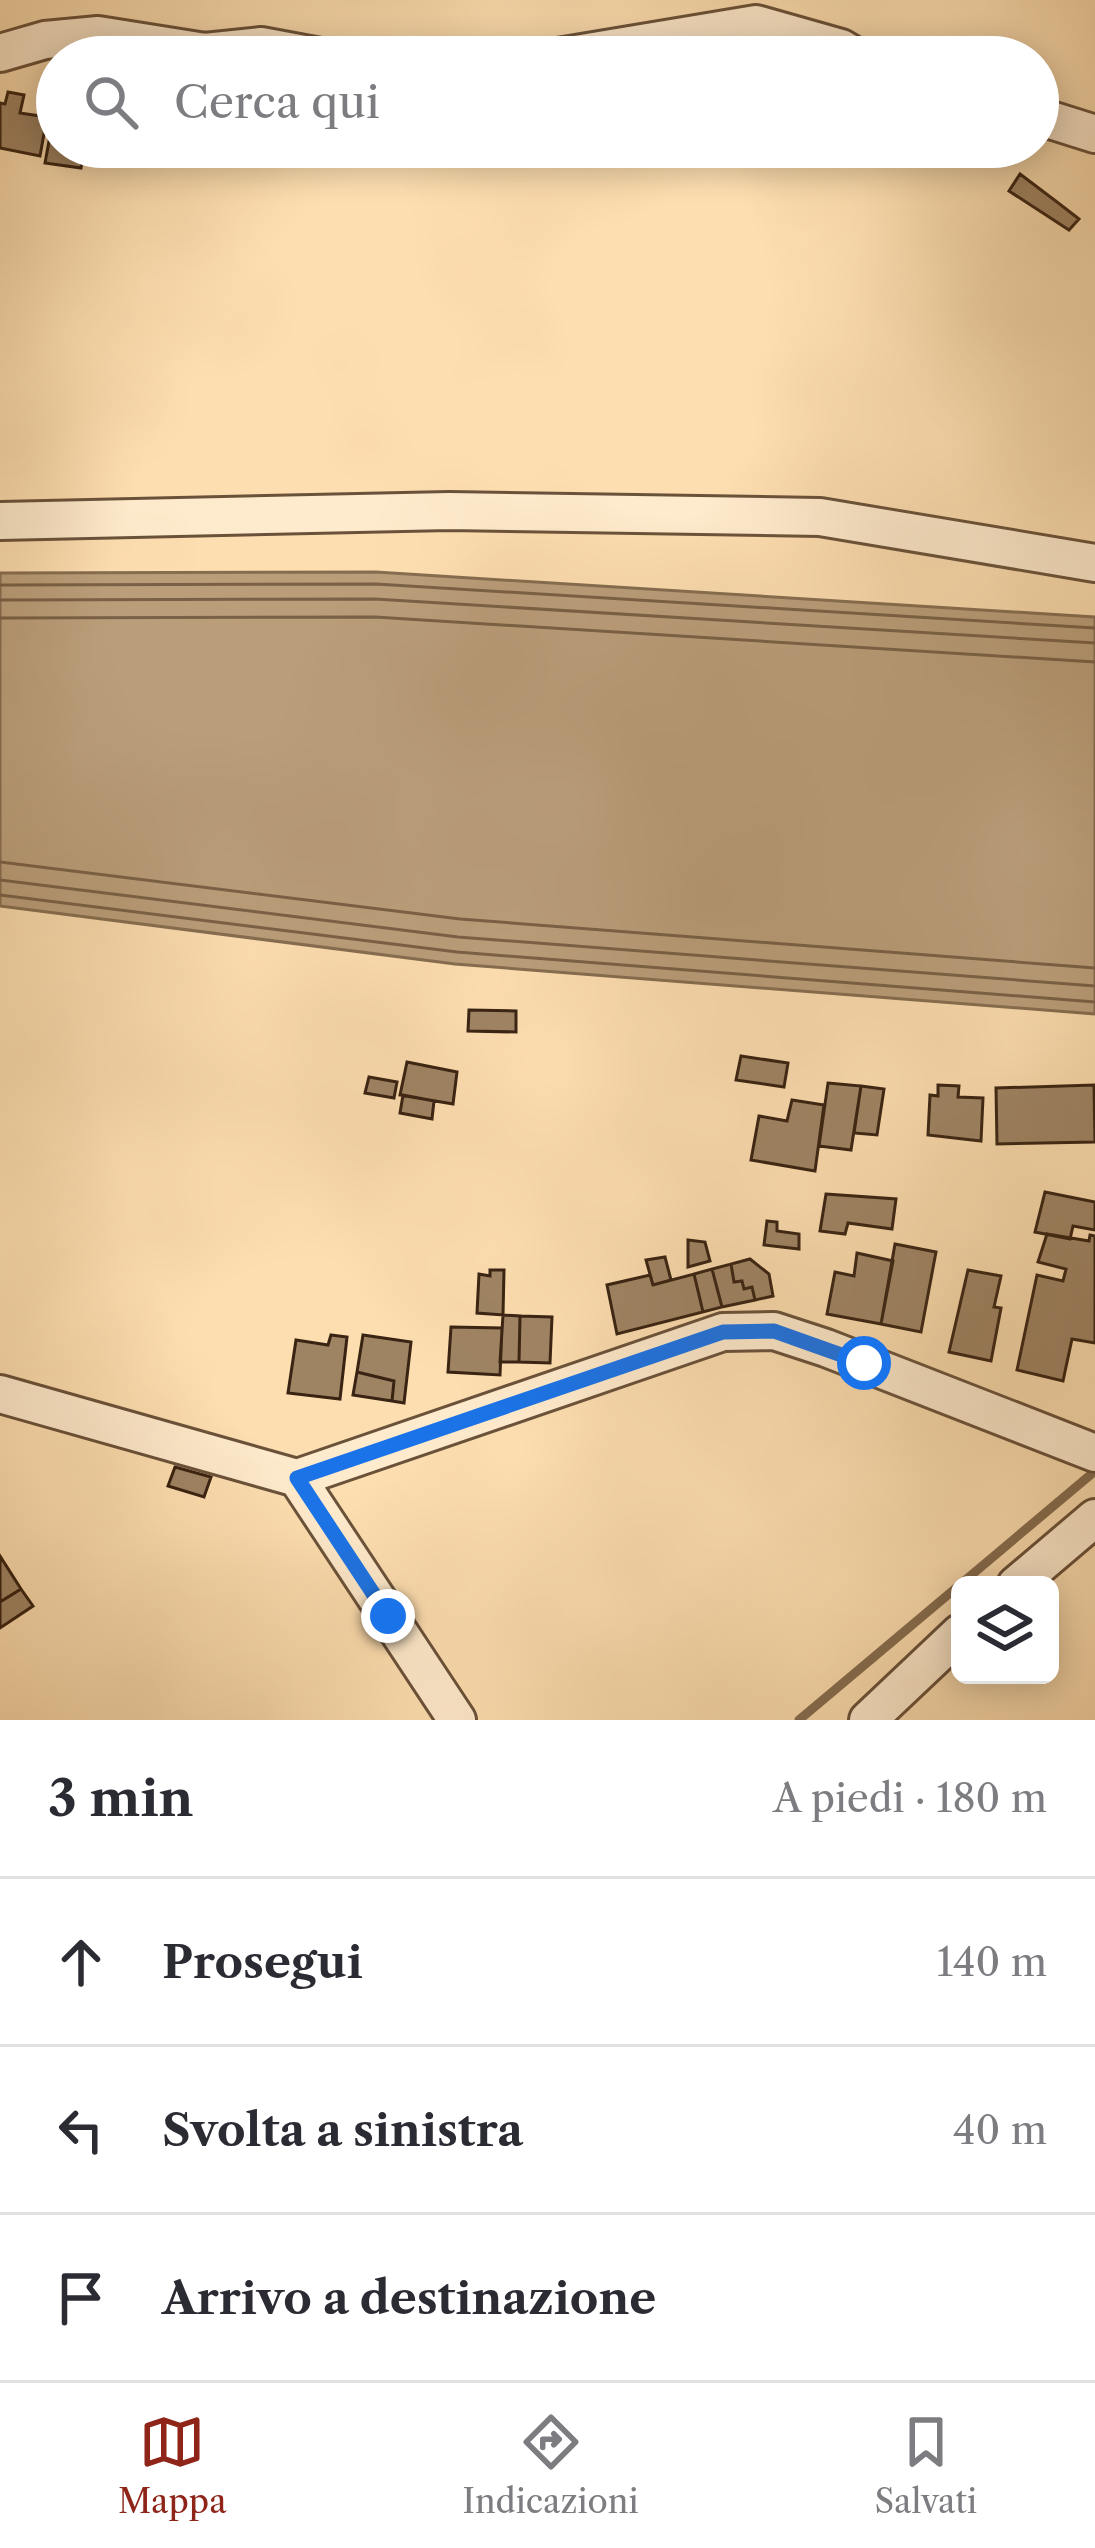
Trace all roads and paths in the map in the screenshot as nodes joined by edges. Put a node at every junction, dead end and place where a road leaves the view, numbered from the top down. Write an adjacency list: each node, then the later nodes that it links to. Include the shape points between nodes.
1 (80, 36): 2 (street)
2 (110, 36)
3 (684, 36): 4 (street, via 756,24)
4 (798, 36)
5 (36, 42): 6 (street)
6 (0, 53)
7 (1059, 123): 8 (street)
8 (1095, 134)
9 (0, 521): 10 (street, via 449,511 820,517)
10 (1095, 563)
11 (0, 1394): 13 (street)
12 (1095, 1453): 13 (street, via 809,1342 774,1331 723,1332)
13 (297, 1478): 17 (street)
14 (1095, 1518): 15 (street)
15 (1027, 1576)
16 (951, 1642): 18 (street)
17 (457, 1720)
18 (868, 1720)

